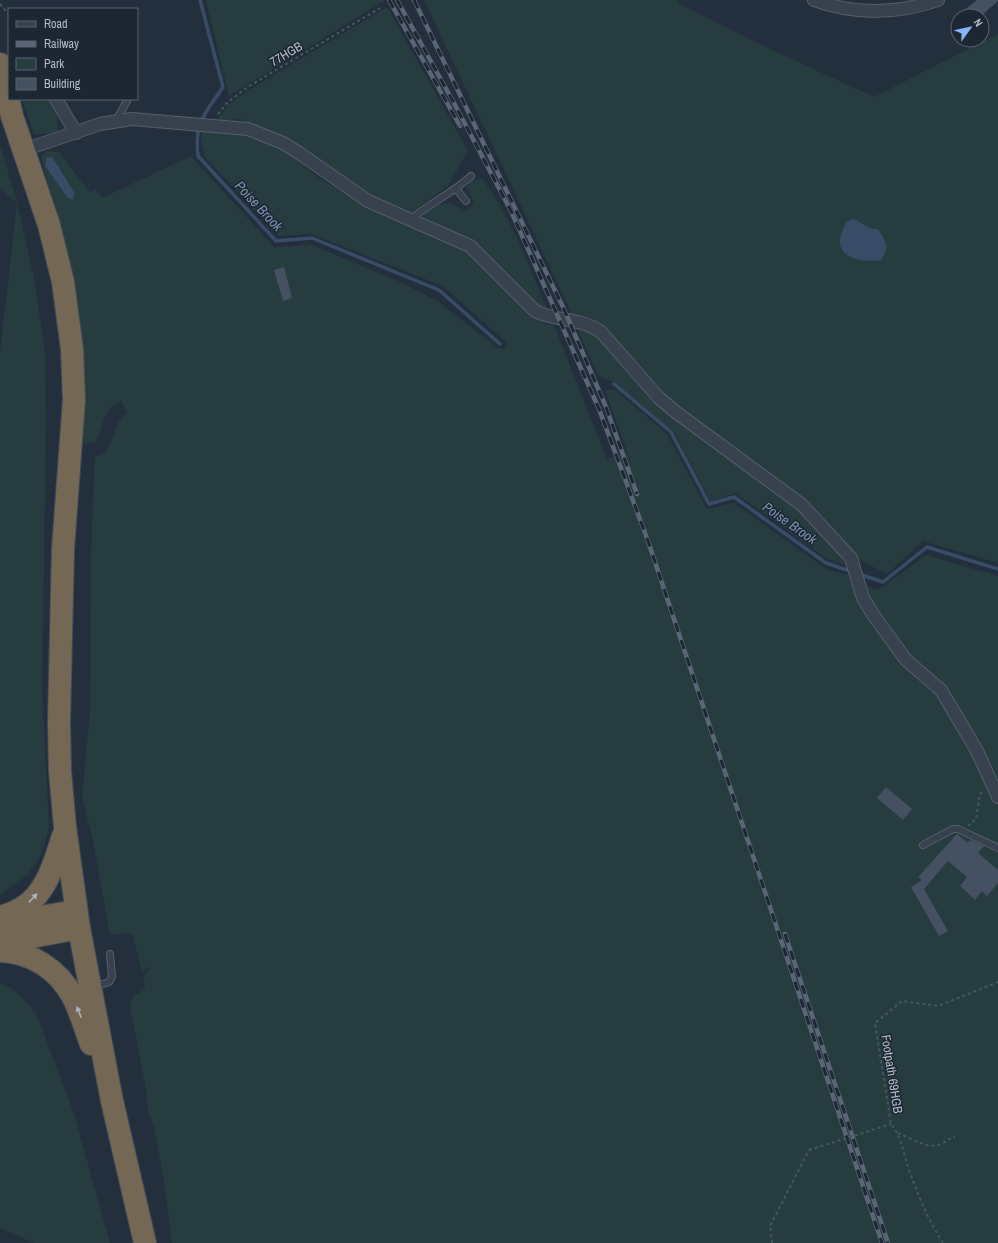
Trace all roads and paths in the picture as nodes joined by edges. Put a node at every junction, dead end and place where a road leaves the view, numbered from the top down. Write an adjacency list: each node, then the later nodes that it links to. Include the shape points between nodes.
1 (814, 0): 2 (street, via 873,11 897,10)
2 (938, 0)
3 (0, 4): 5 (path)
4 (380, 8): 10 (path, 77HGB, via 246,88 227,103)
5 (8, 14)
6 (0, 70): 12 (highway)
7 (57, 100): 11 (street)
8 (127, 100): 9 (lane)
9 (116, 121): 10 (street, via 132,118); 11 (street)
10 (208, 126): 16 (street, via 248,129 283,144 368,201)
11 (76, 133): 12 (street)
12 (24, 150): 19 (highway, via 49,225 64,282 72,349 74,400 64,548 58,722)
13 (471, 176): 14 (lane)
14 (456, 188): 15 (lane); 16 (lane)
15 (466, 201)
16 (412, 219): 17 (street, via 470,246 535,311 548,317 591,325 601,332 659,398 802,505 851,558 863,598 898,651 941,690 977,751)
17 (992, 785): 18 (street); 20 (path, via 980,794 976,819)
18 (998, 797)
19 (65, 827): 23 (highway, one-way to 19, via 22,909 41,890 54,866); 24 (highway)
20 (963, 830): 21 (lane, via 953,828); 22 (lane)
21 (923, 845)
22 (998, 848)
23 (0, 917)
24 (77, 920): 25 (highway); 26 (highway); 30 (highway)
25 (0, 923)
26 (0, 943)
27 (0, 951): 31 (highway, one-way to 27, via 73,996 58,976 40,962 17,951)
28 (110, 954): 30 (lane, via 112,977 109,982)
29 (998, 982): 32 (path, Footpath 69HGB, via 938,1006 902,1001 875,1023)
30 (90, 988): 31 (highway)
31 (112, 1101): 35 (highway)
32 (891, 1124): 33 (path); 36 (path, Footpath 69HGB, bridge, via 809,1150 770,1226)
33 (898, 1133): 34 (path, via 932,1146); 37 (path, via 921,1202)
34 (955, 1137)
35 (145, 1243)
36 (772, 1243)
37 (943, 1243)

